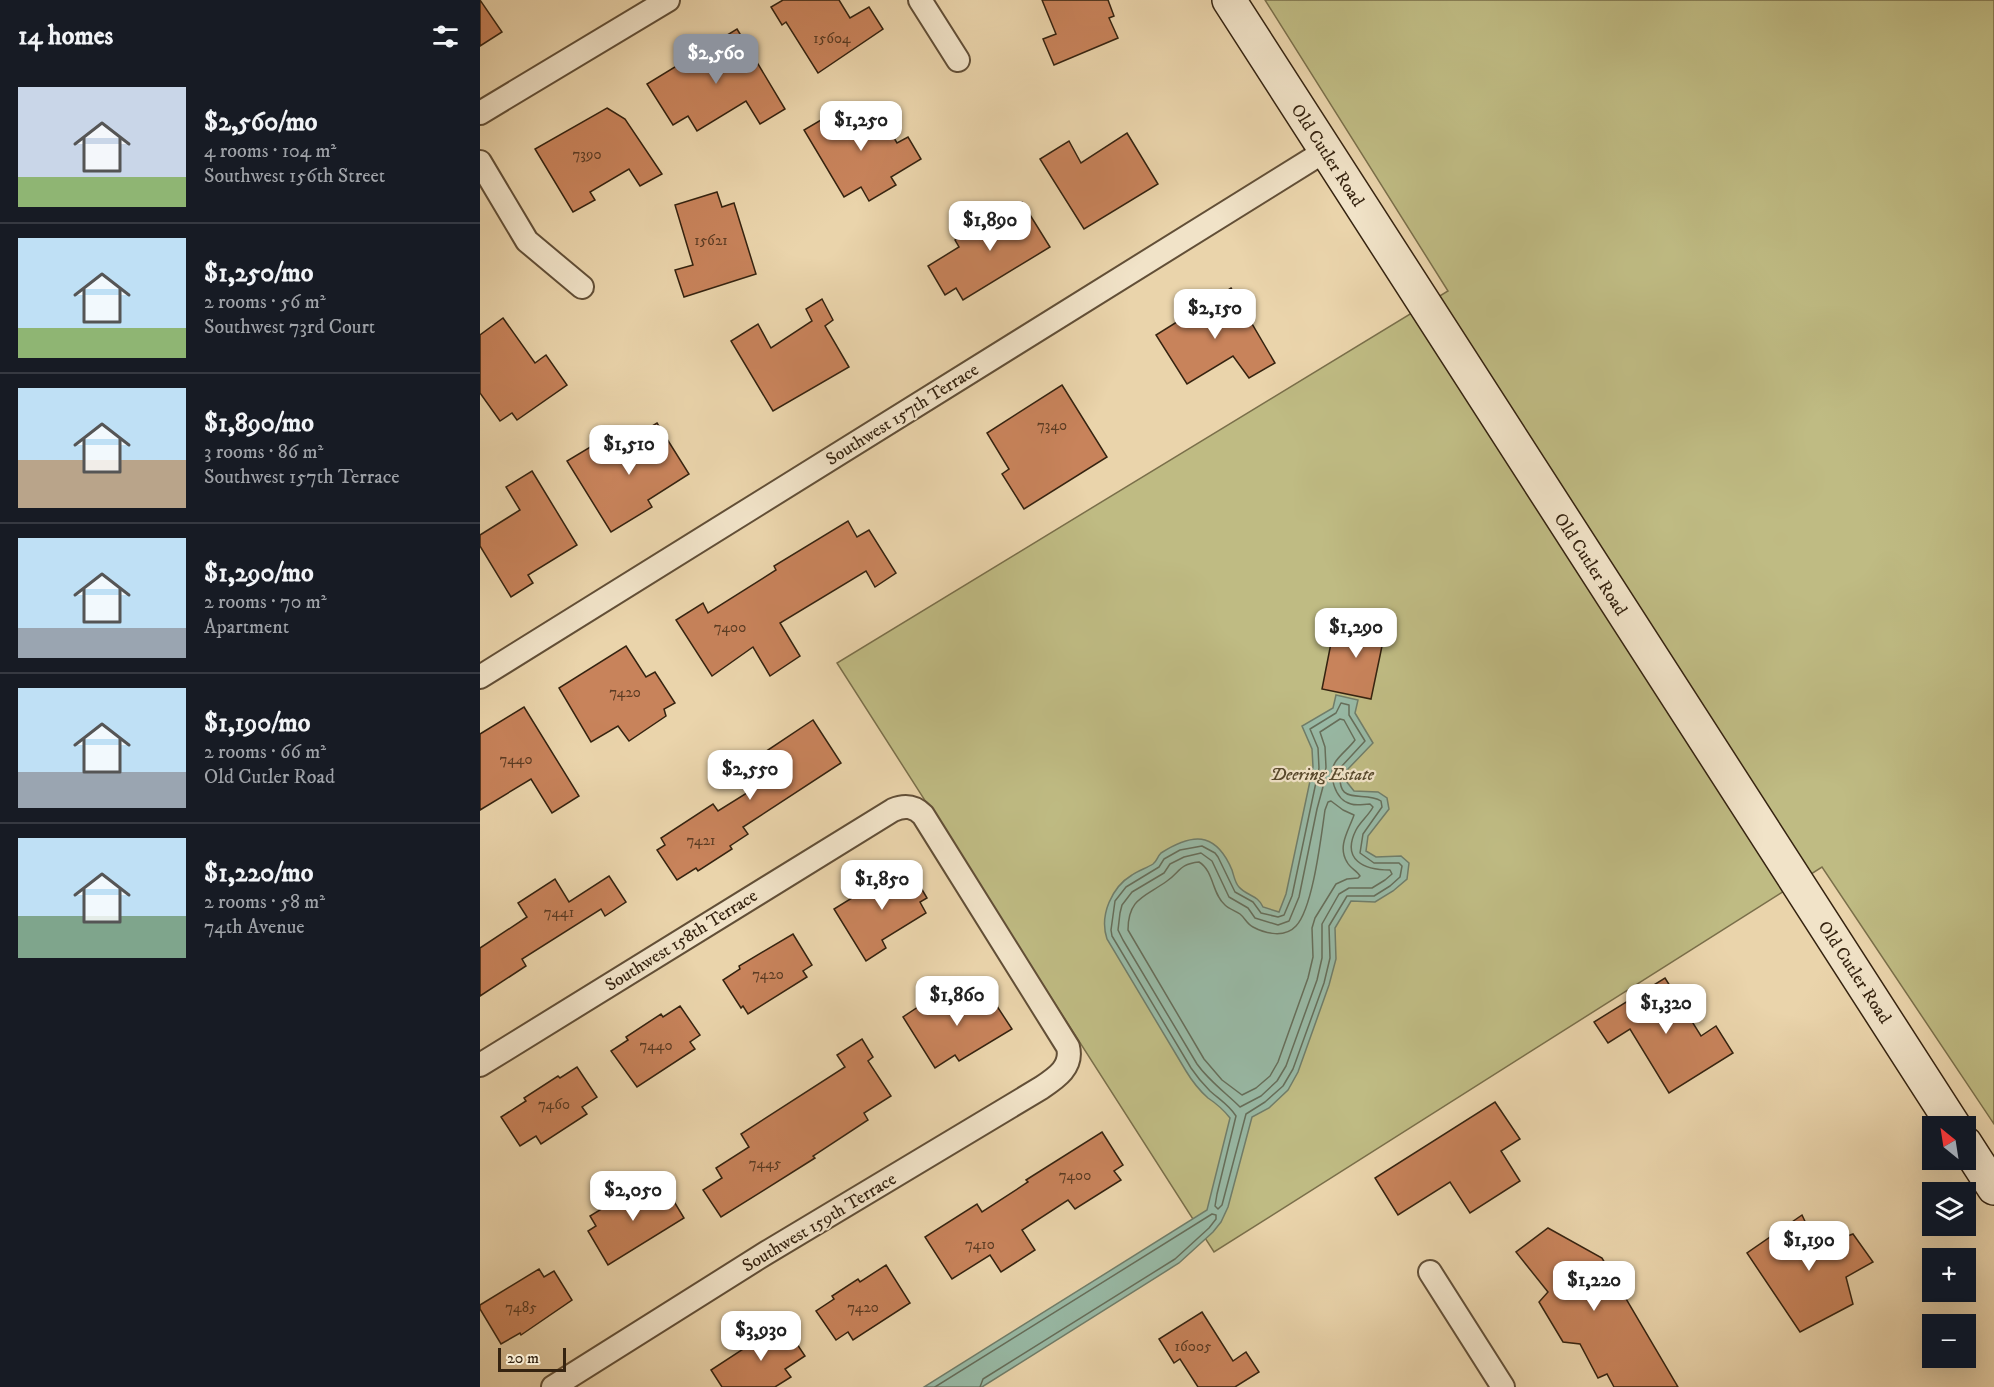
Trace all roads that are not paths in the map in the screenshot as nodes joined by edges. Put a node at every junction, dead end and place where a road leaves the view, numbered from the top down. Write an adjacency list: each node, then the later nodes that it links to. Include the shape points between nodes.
1 (668, 0): 5 (street)
2 (920, 0): 4 (street)
3 (1229, 0): 6 (main road, Old Cutler Road)
4 (958, 60)
5 (480, 113)
6 (1325, 151): 9 (street, Southwest 157th Terrace); 12 (main road, Old Cutler Road)
7 (480, 162): 8 (street, via 527,241)
8 (582, 287)
9 (480, 677)
10 (1068, 1047): 11 (street, Southwest 158th Terrace, via 923,815 904,806); 16 (street, Southwest 159th Terrace, via 1069,1059 1064,1069 1041,1088)
11 (480, 1065)
12 (1948, 1116)
13 (1976, 1160): 14 (main road)
14 (1994, 1188)
15 (1430, 1272): 17 (street)
16 (553, 1387)
17 (1503, 1387)

